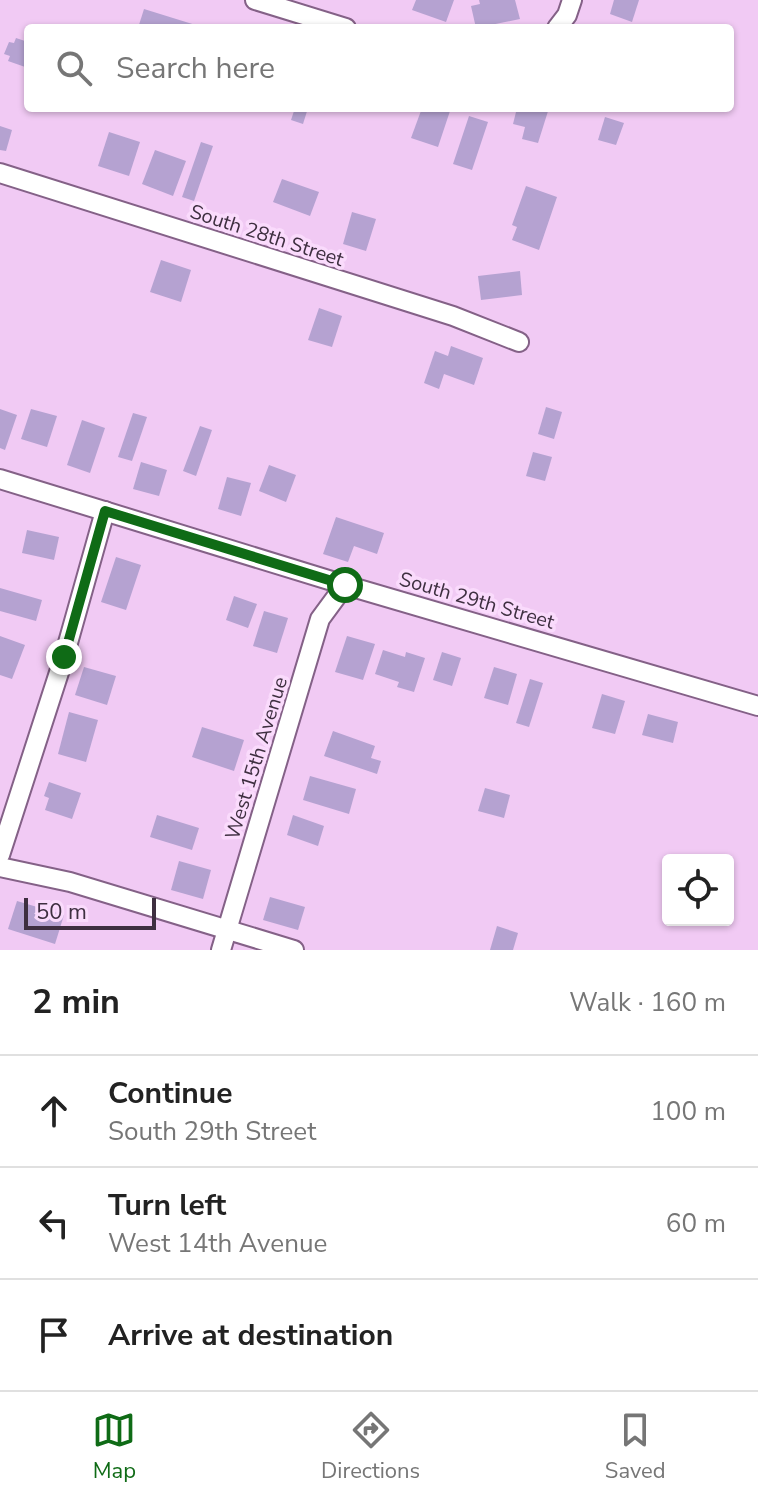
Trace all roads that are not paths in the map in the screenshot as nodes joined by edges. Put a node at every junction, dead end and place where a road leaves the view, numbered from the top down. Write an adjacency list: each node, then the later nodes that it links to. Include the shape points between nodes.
1 (255, 0): 3 (street)
2 (572, 0): 4 (street)
3 (333, 24)
4 (560, 24)
5 (0, 173): 6 (street, South 28th Street, via 453,316)
6 (519, 342)
7 (0, 479): 8 (street, South 29th Street)
8 (105, 511): 9 (street, South 29th Street); 11 (street)
9 (345, 585): 10 (street, South 29th Street); 13 (street, West 15th Avenue, via 320,619)
10 (758, 706)
11 (0, 855)
12 (0, 867): 13 (street, via 70,882)
13 (227, 930): 14 (street, West 15th Avenue); 15 (street)
14 (221, 950)
15 (294, 950)

